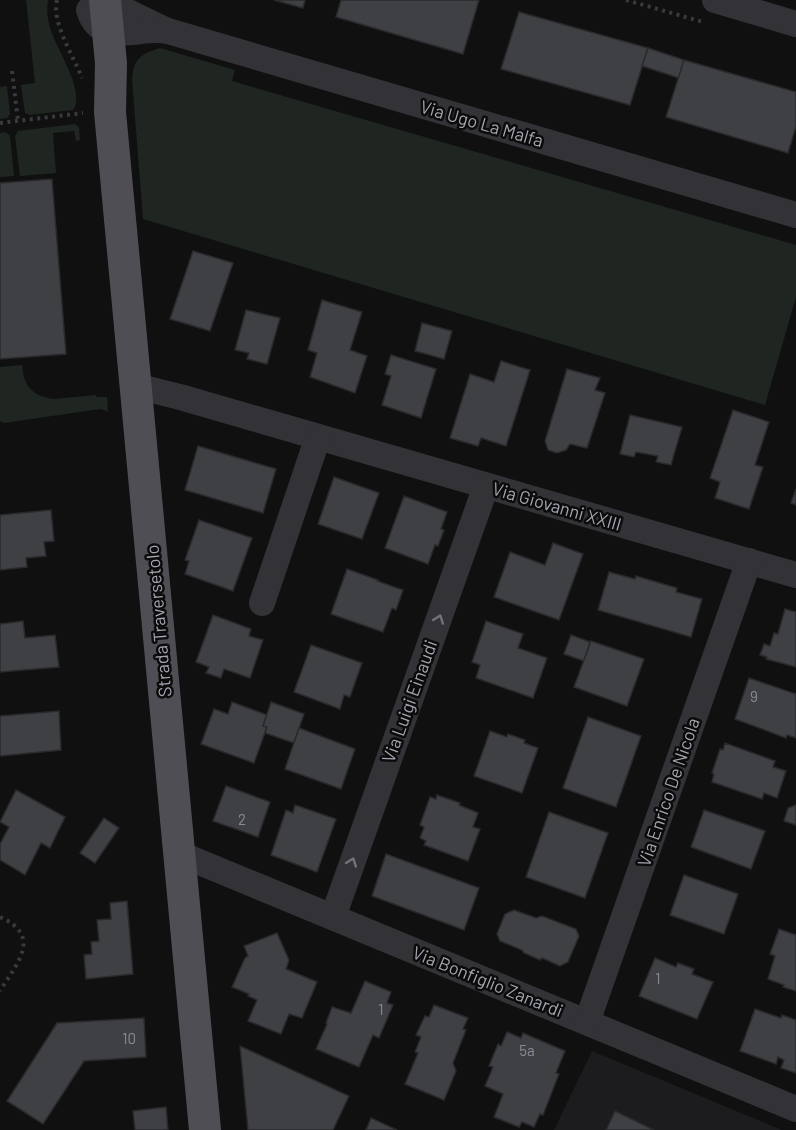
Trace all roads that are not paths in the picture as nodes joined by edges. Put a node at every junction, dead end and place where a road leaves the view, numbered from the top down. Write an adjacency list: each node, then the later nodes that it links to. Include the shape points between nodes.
1 (715, 0): 3 (street)
2 (106, 14): 4 (main road, Strada Traversetolo, via 111,50 97,78); 4 (main road, Strada Traversetolo, via 96,62 108,99); 5 (street, Via Ugo La Malfa)
3 (796, 24)
4 (98, 112): 6 (main road, Strada Traversetolo)
5 (796, 215)
6 (136, 386): 7 (street, Via Giovanni XXIII); 12 (main road, Strada Traversetolo)
7 (318, 437): 8 (street, Via Giovanni XXIII); 11 (street)
8 (486, 486): 9 (street, Via Giovanni XXIII); 13 (street, Via Luigi Einaudi, one-way to 8)
9 (749, 561): 10 (street, Via Giovanni XXIII); 14 (street, Via Enrico De Nicola)
10 (796, 575)
11 (262, 603)
12 (180, 854): 13 (street, Via Bonfiglio Zanardi); 16 (main road, Strada Traversetolo)
13 (333, 917): 14 (street, Via Bonfiglio Zanardi)
14 (587, 1022): 15 (street, Via Bonfiglio Zanardi)
15 (796, 1109)
16 (205, 1130)

